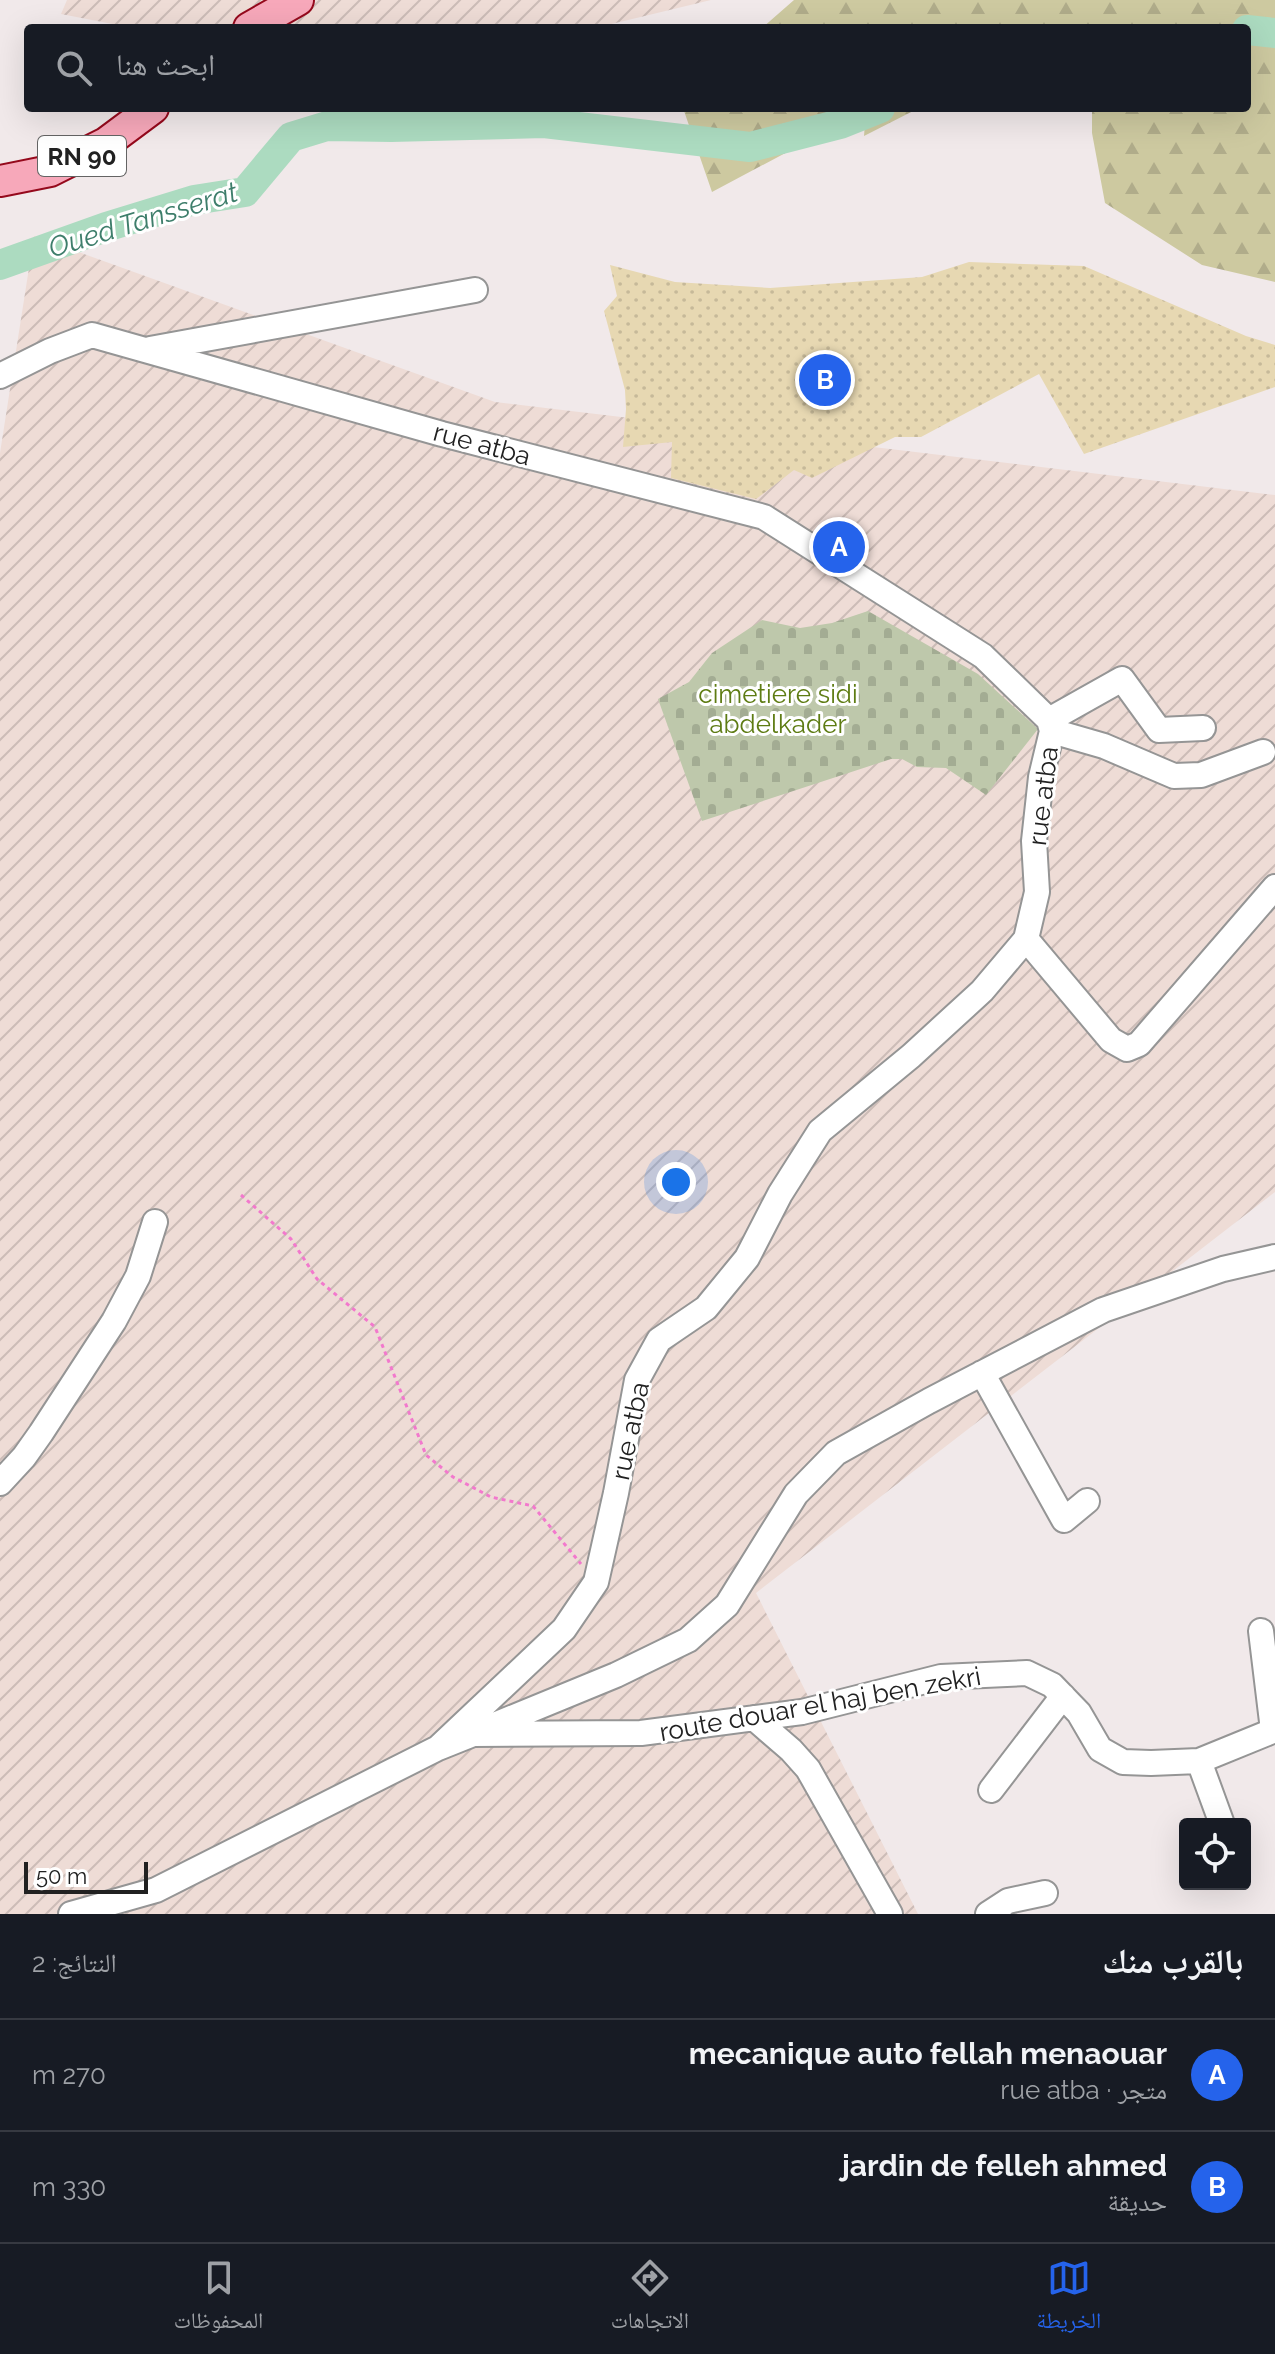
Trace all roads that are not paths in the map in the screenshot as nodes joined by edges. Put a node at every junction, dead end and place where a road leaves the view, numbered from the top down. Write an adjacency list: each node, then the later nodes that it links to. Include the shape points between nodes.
1 (298, 0): 2 (main road)
2 (256, 24)
3 (148, 112): 4 (main road, RN 90, via 106,143 50,171)
4 (0, 181)
5 (475, 290): 6 (street)
6 (143, 350): 7 (street, rue atba, via 92,335); 8 (street, rue atba, via 764,517 819,542 983,656)
7 (0, 376)
8 (1051, 726): 9 (street, via 1122,679 1159,730); 10 (street, via 1174,776 1201,775); 12 (street, rue atba, via 1034,841 1037,892)
9 (1203, 728)
10 (1263, 752)
11 (1275, 887): 12 (street, via 1139,1044 1127,1049 1111,1040)
12 (1026, 939): 23 (street, rue atba, via 982,991 820,1131 747,1258 706,1308 659,1340 637,1380 596,1582 564,1629)
13 (155, 1222): 16 (street, via 138,1276 114,1321 41,1433)
14 (1271, 1264): 15 (street, via 1223,1269 1103,1310)
15 (982, 1373): 17 (street, via 1064,1520); 22 (street, via 836,1453 796,1494 727,1605 688,1640)
16 (0, 1483)
17 (1087, 1501)
18 (1261, 1631): 21 (street)
19 (1063, 1696): 20 (street, route douar el haj ben zekri, via 1027,1673 941,1677 802,1712); 24 (street, route douar el haj ben zekri, via 1100,1749 1123,1762); 25 (street)
20 (754, 1718): 22 (street, route douar el haj ben zekri, via 641,1733); 29 (street, via 808,1769)
21 (1274, 1730): 24 (street, route douar el haj ben zekri)
22 (473, 1734): 23 (street, route douar el haj ben zekri)
23 (438, 1748): 28 (street, route douar el haj ben zekri, via 156,1890)
24 (1199, 1761): 26 (street)
25 (991, 1790)
26 (1220, 1818)
27 (1045, 1893): 30 (street, via 1008,1901)
28 (71, 1914)
29 (890, 1914)
30 (988, 1914)

